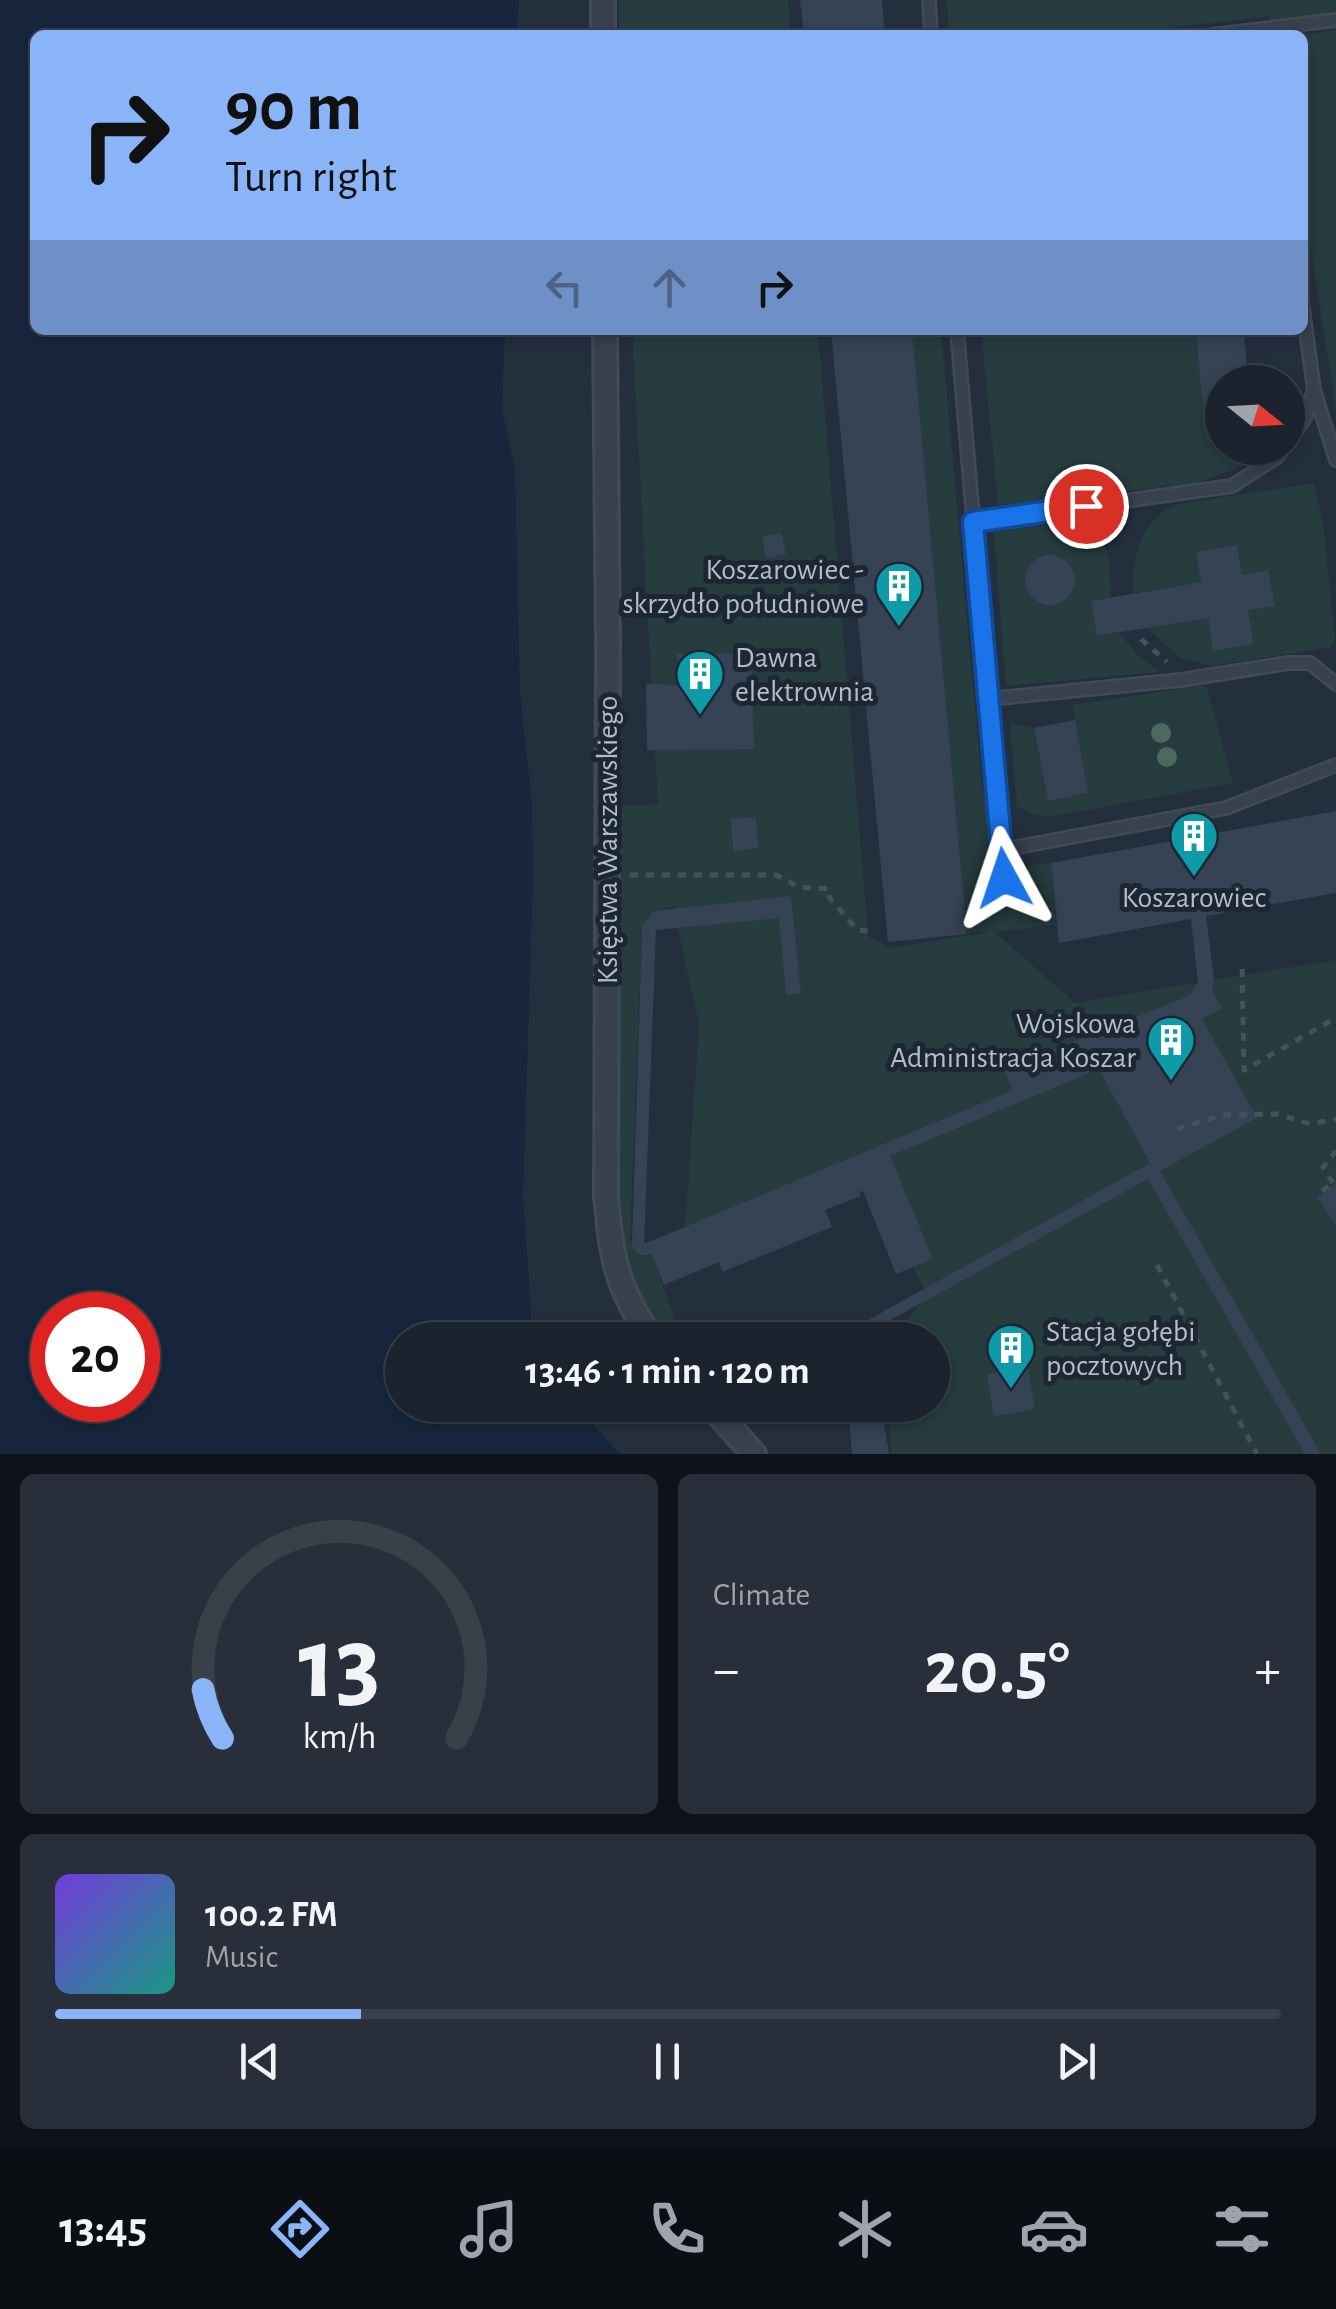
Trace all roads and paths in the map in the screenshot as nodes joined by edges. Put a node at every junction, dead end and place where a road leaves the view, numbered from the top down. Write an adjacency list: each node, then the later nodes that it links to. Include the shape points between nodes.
1 (603, 0): 4 (street)
2 (929, 0): 5 (lane)
3 (1336, 20): 6 (lane)
4 (604, 30)
5 (932, 30)
6 (1274, 30)
7 (605, 335): 21 (street, Księstwa Warszawskiego)
8 (956, 335): 14 (lane)
9 (1306, 335): 10 (lane)
10 (1314, 390): 11 (lane); 12 (lane)
11 (1305, 418)
12 (1336, 460)
13 (1265, 465): 14 (lane, via 1232,486)
14 (973, 522): 18 (lane)
15 (1141, 639): 16 (path)
16 (1181, 680): 17 (lane, via 1310,662); 18 (lane)
17 (1336, 684)
18 (989, 698): 20 (lane)
19 (1336, 765): 20 (lane, via 1226,808)
20 (1002, 850): 22 (lane)
21 (608, 876): 23 (path, via 776,875 799,887 829,889 857,930); 32 (street, Księstwa Warszawskiego, via 606,1197 612,1259)
22 (1004, 878)
23 (870, 931)
24 (1242, 969): 25 (path, via 1244,1070)
25 (1336, 1018)
26 (1336, 1119): 27 (path, via 1310,1124 1277,1114 1222,1115)
27 (1177, 1129)
28 (1336, 1151): 29 (path, via 1323,1168)
29 (1335, 1182): 30 (path)
30 (1322, 1190)
31 (1157, 1266): 35 (path)
32 (640, 1322)
33 (725, 1422): 34 (street)
34 (754, 1454)
35 (1257, 1454)

